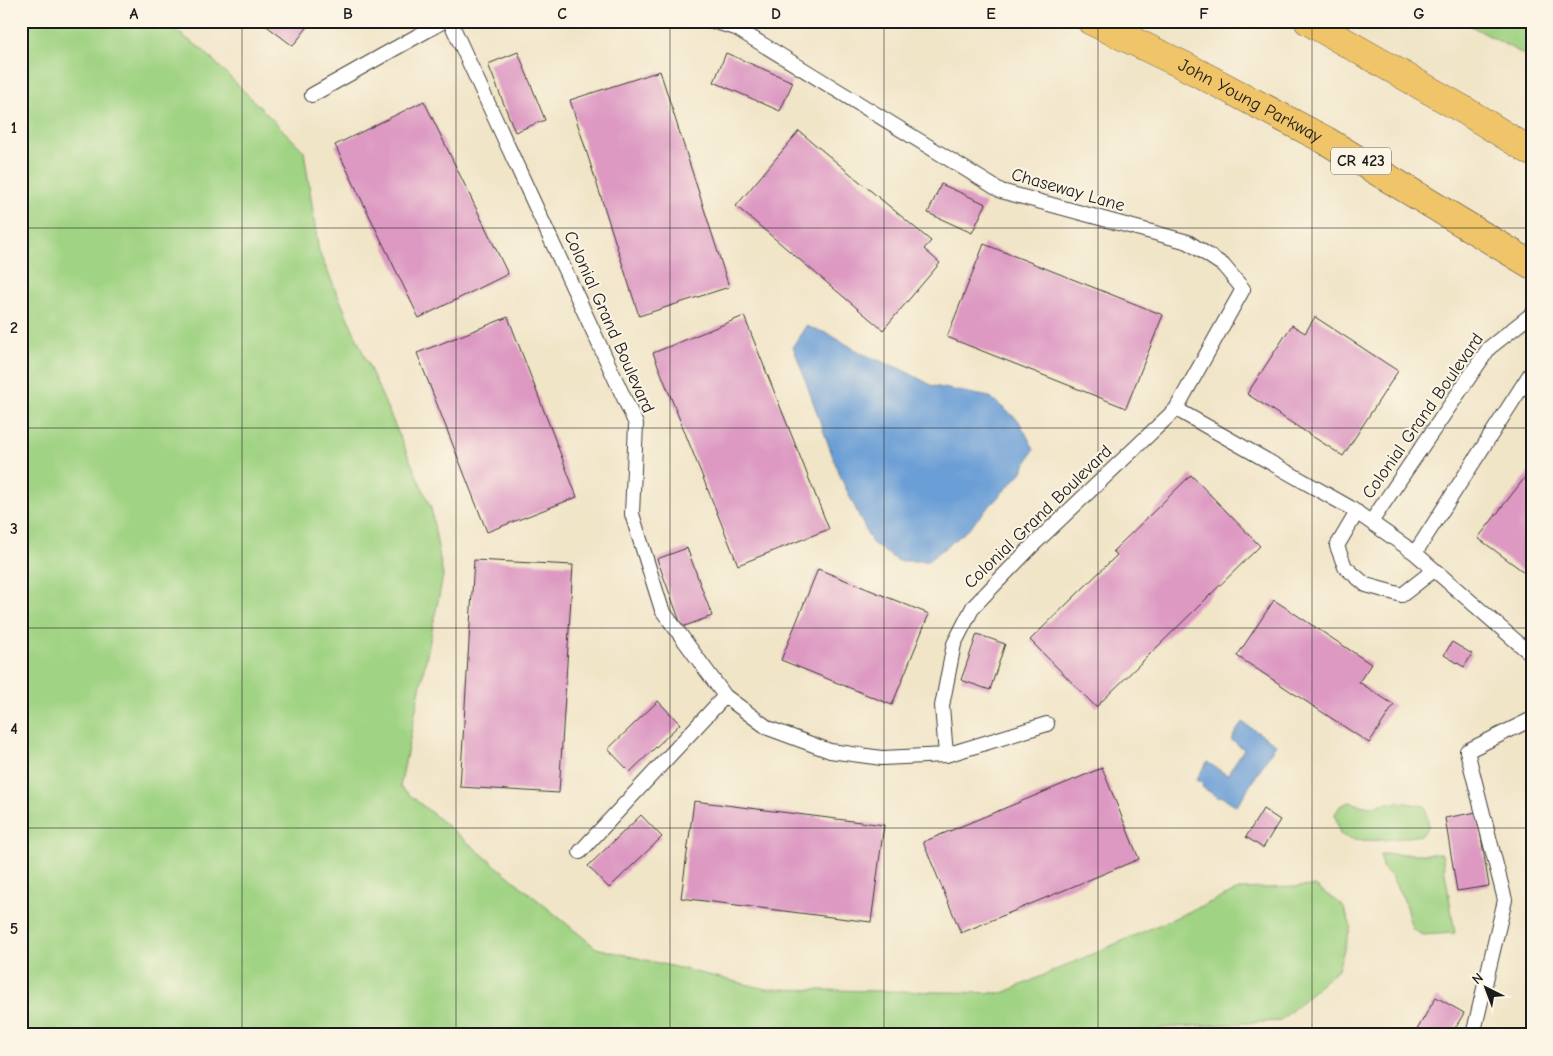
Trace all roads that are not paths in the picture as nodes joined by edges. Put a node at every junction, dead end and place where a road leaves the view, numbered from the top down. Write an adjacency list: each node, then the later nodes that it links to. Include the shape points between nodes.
1 (444, 21): 6 (lane)
2 (450, 21): 17 (lane, Colonial Grand Boulevard, via 636,424 632,514 662,610)
3 (712, 21): 11 (lane, Chaseway Lane, via 736,28 1001,191 1188,242 1223,265 1243,289)
4 (1091, 21): 8 (highway, John Young Parkway / CR 423, via 1325,140)
5 (1308, 21): 7 (highway)
6 (312, 94)
7 (1532, 152)
8 (1532, 265)
9 (1532, 314): 13 (lane, Colonial Grand Boulevard, via 1490,348)
10 (1532, 371): 14 (lane)
11 (1176, 409): 12 (lane, Colonial Grand Boulevard); 20 (lane, Colonial Grand Boulevard, via 973,607 954,644 942,706)
12 (1357, 512): 13 (lane, Colonial Grand Boulevard); 15 (lane, via 1337,546 1346,567 1366,585 1402,594)
13 (1371, 522): 14 (lane, Colonial Grand Boulevard)
14 (1415, 553): 15 (lane, Colonial Grand Boulevard)
15 (1434, 570): 16 (lane, Colonial Grand Boulevard)
16 (1532, 655)
17 (724, 696): 20 (lane, Colonial Grand Boulevard, via 768,728 830,751 882,758); 21 (lane)
18 (1532, 719): 22 (lane, via 1467,751 1505,900)
19 (1048, 724): 20 (lane)
20 (946, 755)
21 (580, 852)
22 (1473, 1035)

